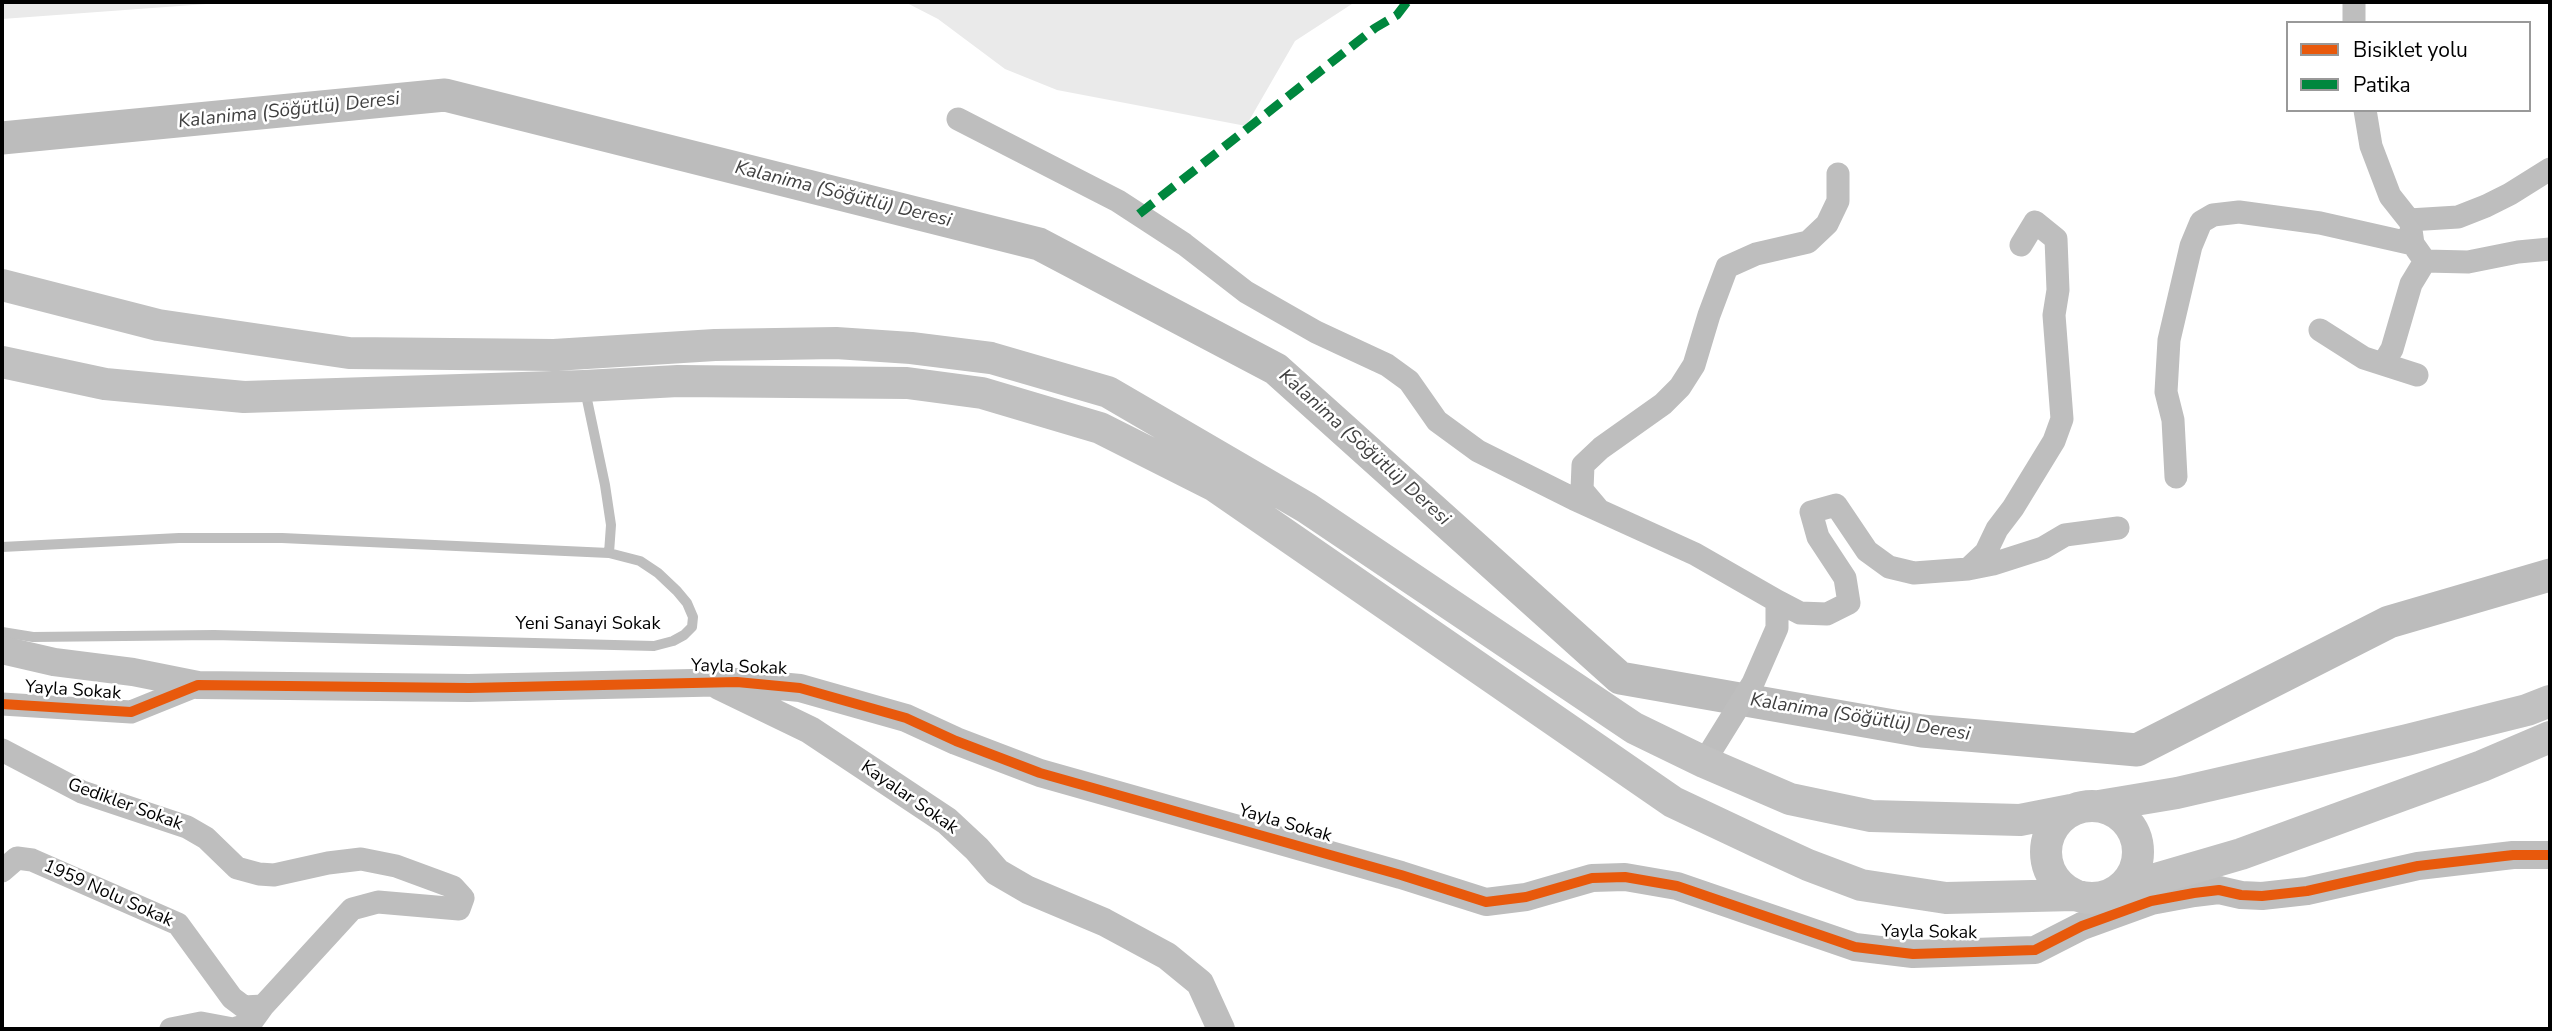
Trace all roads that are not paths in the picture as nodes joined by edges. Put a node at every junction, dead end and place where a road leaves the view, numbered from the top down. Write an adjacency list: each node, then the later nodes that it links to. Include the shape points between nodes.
1 (2354, 2): 2 (street)
2 (2354, 21)
3 (2365, 112): 7 (street, via 2371,146 2390,196)
4 (958, 119): 18 (street, via 1118,201 1246,292 1387,365 1409,381 1437,421 1456,437)
5 (2550, 169): 7 (street, via 2498,200 2458,216)
6 (1838, 174): 18 (street, via 1838,201 1827,224 1808,242 1756,254 1727,267 1695,365 1680,387 1583,465 1582,489)
7 (2409, 219): 10 (street)
8 (2021, 245): 22 (street, via 2035,222 2056,239 2054,315 2062,419 2054,441 1986,552)
9 (2550, 249): 10 (street, via 2468,262)
10 (2419, 253): 14 (street, via 2392,349); 17 (street, via 2320,223 2239,212 2213,215 2201,222 2169,340 2165,392 2173,420)
11 (2, 285): 32 (main road, via 158,325 349,353 554,355 836,343 991,358 1108,392 1307,508 1634,728)
12 (2320, 330): 14 (street, via 2364,358)
13 (2, 362): 16 (main road, via 105,384 244,397)
14 (2383, 364): 15 (street)
15 (2417, 375)
16 (584, 386): 21 (lane, via 605,485 611,526); 37 (main road, via 678,381 908,383 982,393 1100,428 1215,486 1673,802 1808,865 1861,884 1945,898)
17 (2176, 477)
18 (1598, 509): 23 (street, via 1695,554)
19 (2118, 528): 22 (street, via 2065,536 2043,548)
20 (2, 547): 21 (lane, Yeni Sanayi Sokak, via 269,538)
21 (609, 553): 24 (lane, Yeni Sanayi Sokak, via 640,561 677,591 693,617 692,627 673,642 654,646 215,635 33,637)
22 (1968, 569): 23 (street, via 1914,573 1889,567 1867,551 1836,505 1811,512 1818,537 1845,578 1849,603 1826,614 1814,614 1800,613)
23 (1777, 601): 32 (street, via 1777,628 1753,683)
24 (2, 632)
25 (2, 650): 27 (street)
26 (711, 682): 27 (street, Yayla Sokak, via 468,688); 34 (street, Yayla Sokak, via 800,688 847,699 1040,773 1486,902 1526,897 1592,878 1625,877 1677,886 1855,947 1913,954 2035,950 2082,926 2151,901 2194,892 2262,896 2307,891 2418,866); 40 (street, Kayalar Sokak, via 810,730 936,813 997,872 1167,956 1200,984)
27 (198, 685): 29 (street, Yayla Sokak, via 131,712)
28 (2550, 701): 33 (main road, via 2312,762 2177,793)
29 (2, 704)
30 (2550, 737): 36 (main road, via 2253,849)
31 (2, 750): 38 (street, Gedikler Sokak, via 82,792 187,827 206,838 237,868 274,875 361,859 453,887 463,898 459,909 378,902 352,909)
32 (1703, 762): 33 (main road, via 1790,799 1871,816 2020,820)
33 (2085, 808): 36 (main road, via 2113,810 2134,831 2138,862); 37 (main road, via 2059,819 2046,845 2052,874)
34 (2550, 855)
35 (2, 870): 38 (street, 1959 Nolu Sokak, via 17,859 32,860 178,924 232,998 244,1007)
36 (2121, 889): 37 (main road, via 2107,896)
37 (2075, 895)
38 (263, 1006): 39 (street, Gedikler Sokak, via 250,1024 233,1029 201,1023)
39 (172, 1029)
40 (1221, 1029)

